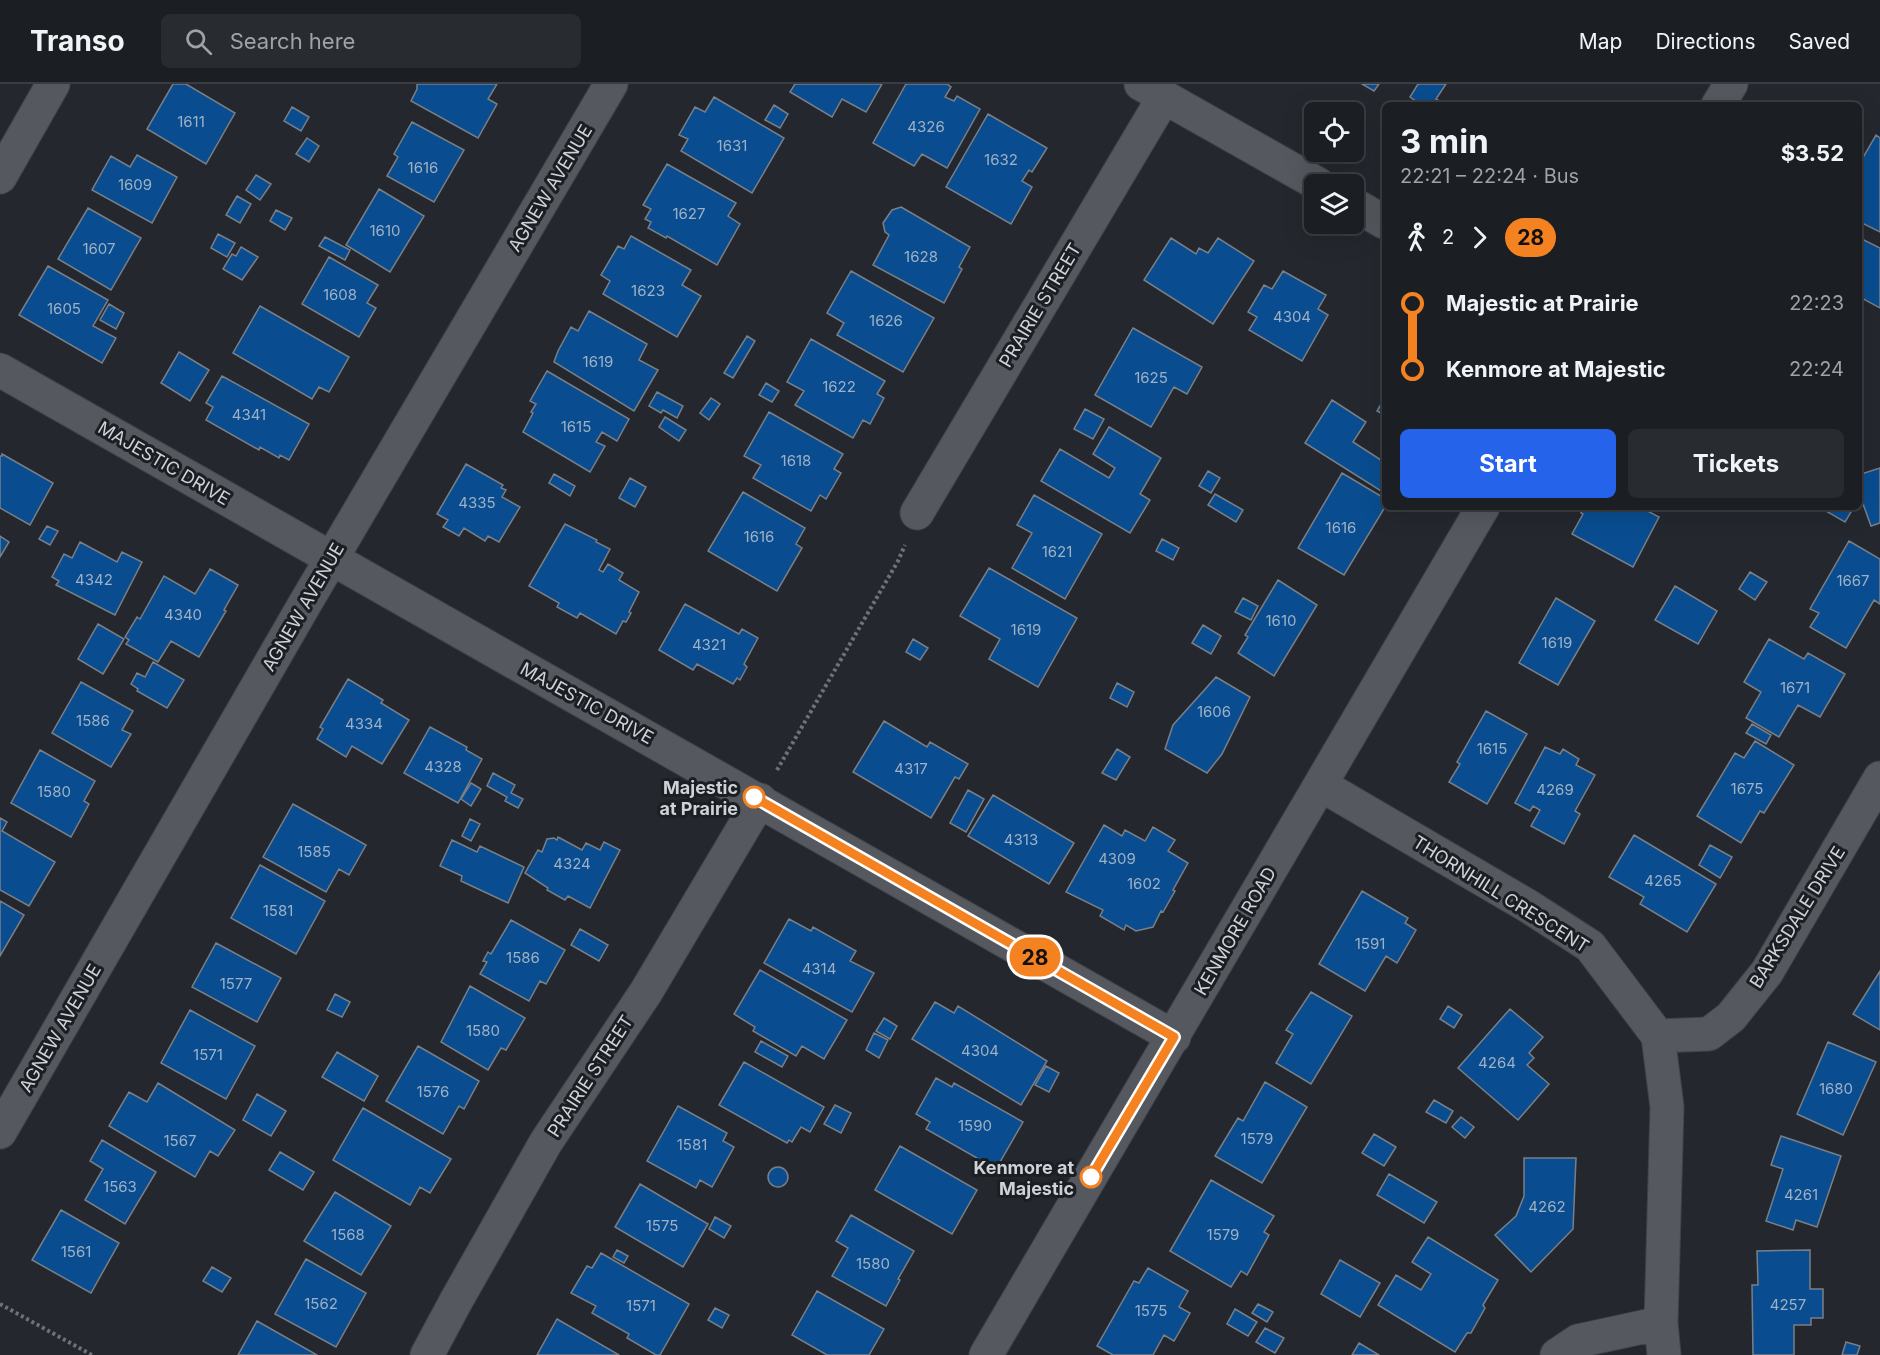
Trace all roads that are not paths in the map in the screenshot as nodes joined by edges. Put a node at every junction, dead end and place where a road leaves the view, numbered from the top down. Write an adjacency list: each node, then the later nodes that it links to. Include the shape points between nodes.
1 (53, 84): 7 (street)
2 (611, 84): 13 (street, AGNEW AVENUE)
3 (1731, 84): 5 (street)
4 (1152, 90): 6 (street); 12 (street, PRAIRIE STREET)
5 (1720, 102)
6 (1304, 176)
7 (0, 177)
8 (1364, 210): 9 (street)
9 (1382, 221)
10 (0, 370): 13 (street, MAJESTIC DRIVE)
11 (1481, 510): 15 (street, KENMORE ROAD)
12 (917, 513)
13 (331, 558): 16 (street, MAJESTIC DRIVE); 19 (street, AGNEW AVENUE)
14 (1880, 778): 17 (street, BARKSDALE DRIVE, via 1767,972 1731,1017 1709,1034)
15 (1321, 785): 17 (street, THORNHILL CRESCENT, via 1590,946); 18 (street, KENMORE ROAD)
16 (760, 800): 18 (street, MAJESTIC DRIVE); 21 (street, PRAIRIE STREET, via 646,992 546,1142)
17 (1658, 1036): 20 (street, THORNHILL CRESCENT, via 1667,1107)
18 (1174, 1037): 22 (street, KENMORE ROAD)
19 (0, 1132)
20 (1662, 1339): 23 (street, via 1578,1341)
21 (427, 1355)
22 (986, 1355)
23 (1557, 1355)

